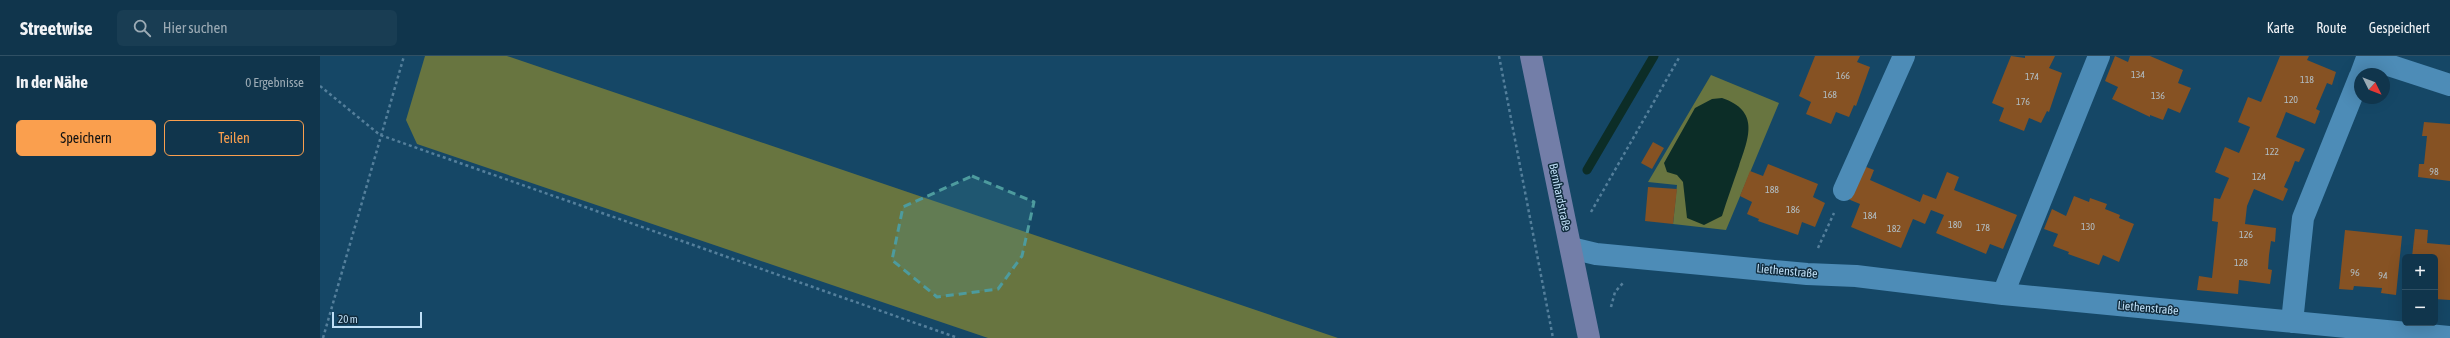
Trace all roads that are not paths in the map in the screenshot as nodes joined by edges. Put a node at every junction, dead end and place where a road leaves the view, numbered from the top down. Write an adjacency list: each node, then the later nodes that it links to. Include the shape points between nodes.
1 (1531, 56): 7 (street, Bernhardstraße)
2 (1904, 56): 6 (street)
3 (2099, 56): 8 (street)
4 (2362, 66): 5 (street); 9 (street, via 2303,218)
5 (2450, 85)
6 (1844, 190)
7 (1571, 248): 8 (street, Liethenstraße, via 1596,254 1807,274 1856,276); 11 (street, Bernhardstraße)
8 (2003, 294): 9 (street, Liethenstraße)
9 (2292, 322): 10 (street, Liethenstraße)
10 (2450, 337)
11 (1589, 338)

